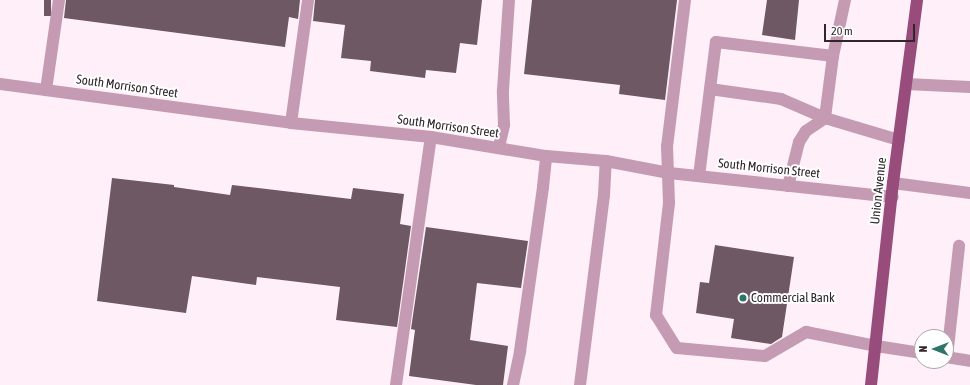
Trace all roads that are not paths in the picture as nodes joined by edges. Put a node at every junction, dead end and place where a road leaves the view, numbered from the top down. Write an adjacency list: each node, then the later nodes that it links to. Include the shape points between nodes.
1 (59, 0): 12 (street)
2 (308, 0): 14 (street)
3 (509, 0): 17 (street, via 503,82 504,125)
4 (685, 0): 20 (street, via 667,146)
5 (845, 0): 7 (street)
6 (918, 0): 9 (main road, Union Avenue)
7 (833, 56): 11 (street, via 716,42); 13 (street)
8 (0, 84): 12 (street, South Morrison Street)
9 (906, 84): 10 (street); 16 (main road, Union Avenue)
10 (970, 88)
11 (710, 89): 13 (street, via 781,99); 21 (street)
12 (46, 90): 14 (street, South Morrison Street)
13 (825, 118): 16 (street); 23 (street, via 806,131 799,142)
14 (291, 123): 15 (street, South Morrison Street)
15 (431, 137): 17 (street, South Morrison Street); 32 (street)
16 (899, 140): 22 (main road, Union Avenue)
17 (499, 147): 18 (street, South Morrison Street)
18 (546, 156): 19 (street, South Morrison Street); 33 (street, via 520,351)
19 (606, 161): 20 (street, South Morrison Street); 34 (street)
20 (669, 173): 21 (street, South Morrison Street); 28 (street, via 669,203 656,315 677,348 766,356 806,332)
21 (699, 176): 23 (street, South Morrison Street)
22 (893, 183): 24 (street); 25 (main road, Union Avenue)
23 (788, 186): 25 (street, South Morrison Street)
24 (970, 193)
25 (893, 197): 28 (main road, Union Avenue)
26 (959, 246): 27 (street)
27 (950, 329)
28 (876, 346): 29 (street); 35 (main road, Union Avenue)
29 (914, 352)
30 (954, 358): 31 (street)
31 (970, 361)
32 (396, 385)
33 (513, 385)
34 (580, 385)
35 (871, 385)

